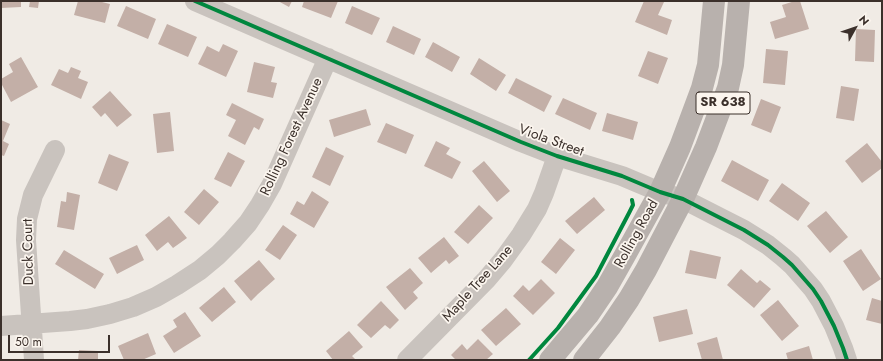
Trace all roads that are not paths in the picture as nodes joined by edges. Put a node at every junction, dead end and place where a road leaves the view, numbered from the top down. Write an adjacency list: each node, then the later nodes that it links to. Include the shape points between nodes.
1 (195, 1): 4 (street, Viola Street)
2 (714, 1): 7 (main road, Rolling Road / SR 638, via 708,65 702,88)
3 (739, 1): 8 (main road, Rolling Road / SR 638, via 733,65 728,88)
4 (328, 58): 6 (street, Viola Street); 9 (street, Rolling Forest Avenue, via 272,184 248,222 218,255 177,286 133,306 87,319)
5 (55, 150): 9 (street, Duck Court, via 35,190 27,219)
6 (557, 156): 7 (street, Viola Street, via 622,176); 12 (street, Maple Tree Lane, via 544,193 522,235 486,280)
7 (660, 192): 8 (street, Viola Street); 13 (main road, Rolling Road / SR 638, via 607,286 588,315)
8 (684, 199): 14 (main road, Rolling Road / SR 638, via 629,299); 15 (street, Viola Street, via 744,230 784,257 821,301)
9 (32, 324): 10 (street, Rolling Forest Avenue); 11 (street, Duck Court)
10 (1, 326)
11 (34, 360)
12 (407, 360)
13 (550, 360)
14 (584, 360)
15 (847, 360)

